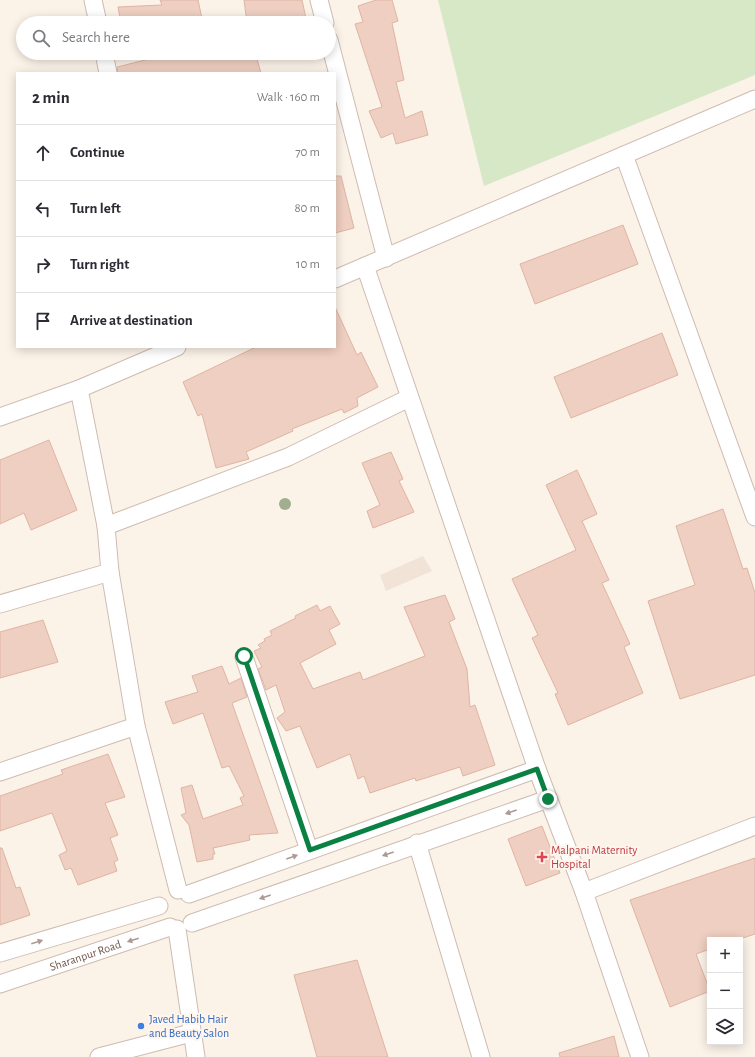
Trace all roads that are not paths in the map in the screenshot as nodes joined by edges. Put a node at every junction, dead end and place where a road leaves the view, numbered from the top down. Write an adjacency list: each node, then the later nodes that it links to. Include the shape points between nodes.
1 (93, 0): 3 (street)
2 (318, 0): 4 (street)
3 (96, 16)
4 (322, 16)
5 (105, 60): 7 (street)
6 (334, 60): 10 (street)
7 (108, 72)
8 (755, 99): 9 (street)
9 (624, 156): 10 (street); 17 (street)
10 (386, 258): 11 (street)
11 (365, 266): 12 (street); 15 (street)
12 (336, 279)
13 (169, 349): 14 (street)
14 (79, 389): 16 (street); 18 (street)
15 (409, 398): 18 (street, via 288,457); 23 (street)
16 (0, 417)
17 (755, 517)
18 (106, 526): 19 (street)
19 (110, 572): 20 (street); 22 (street)
20 (0, 604)
21 (244, 656): 28 (street)
22 (136, 726): 24 (street); 29 (street)
23 (537, 769): 25 (street); 28 (street)
24 (0, 772)
25 (548, 799): 27 (street, Sharanpur Road, one-way to 27); 30 (street)
26 (755, 826): 30 (street)
27 (417, 843): 32 (street, Sharanpur Road, one-way to 32); 38 (street)
28 (310, 850): 29 (street, one-way to 28)
29 (183, 892): 31 (street, via 166,895); 32 (street, via 197,906 197,915)
30 (584, 892): 39 (street)
31 (159, 906): 32 (street, via 161,918); 33 (street, one-way to 31)
32 (180, 926): 34 (street, Sharanpur Road, one-way to 34); 35 (street)
33 (0, 953)
34 (0, 984)
35 (191, 1033): 36 (street); 37 (street)
36 (99, 1057)
37 (196, 1057)
38 (482, 1057)
39 (640, 1057)

